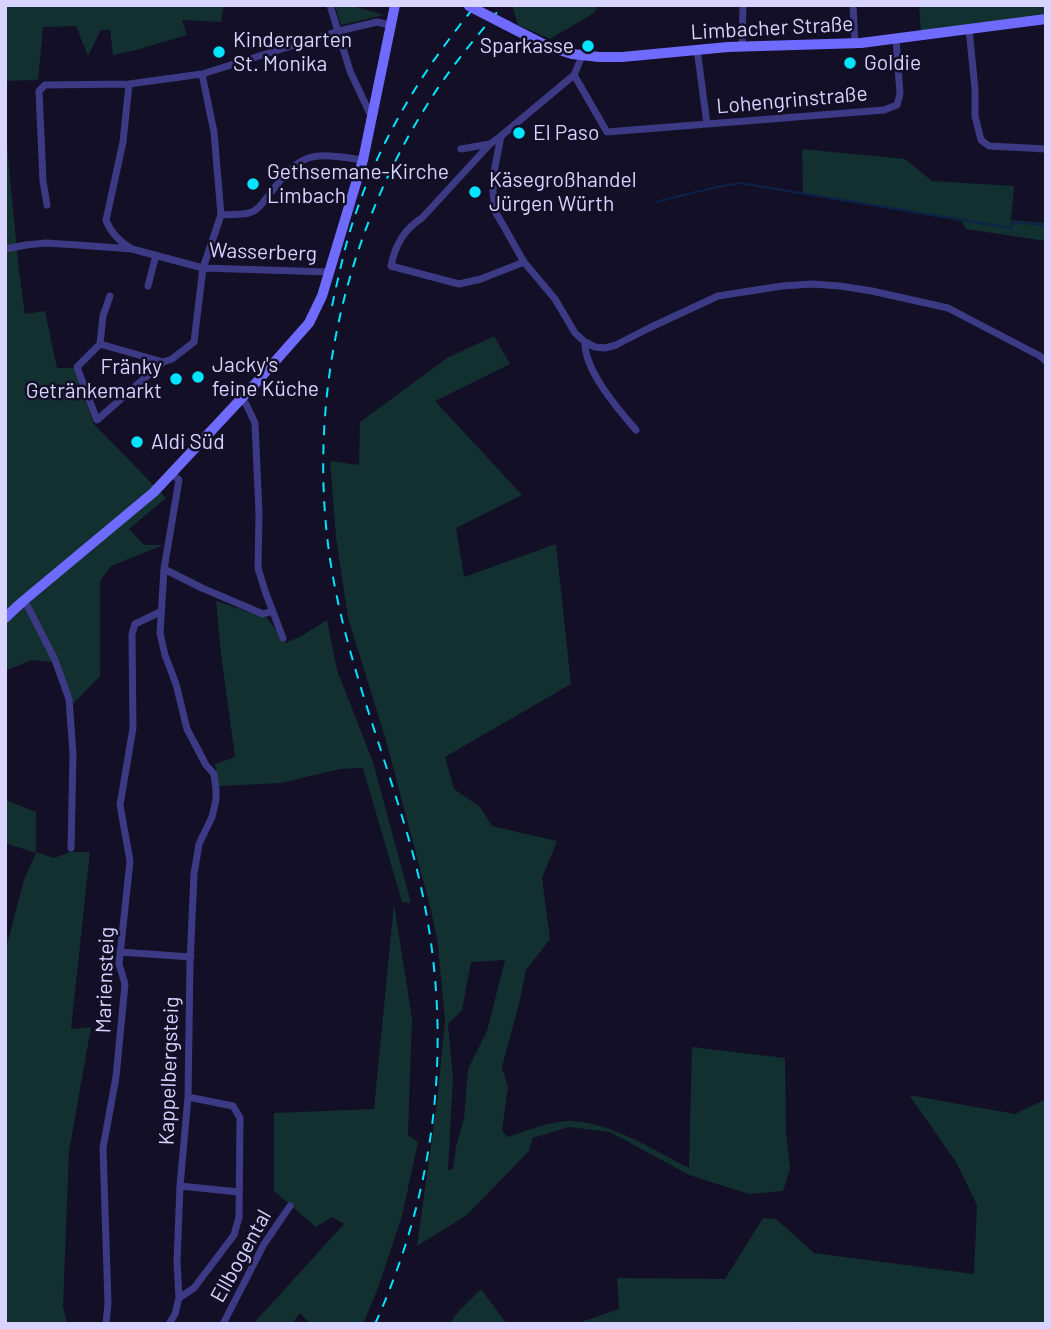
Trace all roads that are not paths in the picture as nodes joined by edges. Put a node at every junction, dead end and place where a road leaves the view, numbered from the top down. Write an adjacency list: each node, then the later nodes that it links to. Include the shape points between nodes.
1 (330, 5): 9 (street)
2 (469, 5): 14 (main road, Limbacher Straße, bridge, via 547,46)
3 (743, 5): 12 (street)
4 (853, 5): 11 (street)
5 (396, 7): 7 (main road)
6 (1046, 19): 8 (main road, Limbacher Straße)
7 (390, 25): 9 (street, via 377,22); 18 (main road)
8 (969, 29): 10 (main road, Limbacher Straße); 23 (street, via 981,140 989,146)
9 (339, 31): 15 (street); 18 (street, via 350,71)
10 (896, 39): 11 (main road, Limbacher Straße); 19 (street, Lohengrinstraße, via 897,105 884,110)
11 (855, 44): 12 (main road, Limbacher Straße)
12 (742, 47): 13 (main road, Limbacher Straße)
13 (697, 49): 14 (main road, Limbacher Straße, via 636,57); 19 (street, Lohengrinstraße)
14 (582, 56): 16 (street)
15 (202, 74): 17 (street); 26 (street, via 214,132)
16 (574, 75): 19 (street, Lohengrinstraße, via 607,132); 20 (street)
17 (128, 84): 25 (street, via 45,85 38,91); 28 (street, via 123,142 106,220 119,241)
18 (372, 119): 24 (main road)
19 (706, 124)
20 (501, 136): 21 (street); 30 (street, via 494,172 495,211)
21 (490, 144): 22 (street); 30 (street, via 422,218 409,226 391,266 459,284)
22 (461, 149)
23 (1046, 149)
24 (363, 160): 26 (street, via 330,155 305,158 288,170 259,207 250,213); 32 (main road)
25 (47, 205)
26 (221, 215): 31 (street)
27 (5, 249): 28 (street, Wasserberg, via 46,243)
28 (132, 249): 29 (street, Wasserberg)
29 (156, 255): 31 (street, Wasserberg); 33 (street)
30 (524, 262): 35 (street)
31 (203, 268): 32 (street, Wasserberg); 38 (street, via 194,342)
32 (329, 272): 39 (main road, via 309,323)
33 (148, 286)
34 (110, 296): 36 (street)
35 (585, 342): 37 (street, via 605,348 616,345 719,296 812,284 872,291 947,308); 40 (street, via 596,376)
36 (100, 344): 38 (street); 38 (street, via 77,367 97,420)
37 (1046, 361)
38 (163, 362)
39 (241, 399): 41 (main road); 44 (street, via 255,423 258,568)
40 (636, 430)
41 (172, 474): 42 (street, Kappelbergsteig, via 179,480); 43 (main road)
42 (163, 569): 44 (street, via 263,614); 45 (street, Kappelbergsteig)
43 (22, 603): 46 (main road); 48 (street, via 55,660 69,699)
44 (274, 611): 47 (street)
45 (160, 612): 49 (street, Mariensteig, via 135,624 132,634 133,728 120,805 130,861); 50 (street, Kappelbergsteig, via 165,655 187,729 214,774 216,789 214,812 197,857)
46 (5, 618)
47 (283, 638)
48 (71, 848)
49 (120, 951): 50 (street); 56 (street, Mariensteig, via 125,984 120,1045 103,1148)
50 (191, 957): 51 (street, Kappelbergsteig)
51 (188, 1097): 52 (street, Kappelbergsteig); 53 (street, via 233,1106 240,1118)
52 (180, 1186): 53 (street); 55 (street, Kappelbergsteig)
53 (239, 1192): 55 (street, via 234,1235 194,1288)
54 (290, 1206): 58 (street, Ellbogental, via 264,1244)
55 (179, 1298): 57 (street, Kappelbergsteig)
56 (106, 1324)
57 (169, 1324)
58 (223, 1324)

